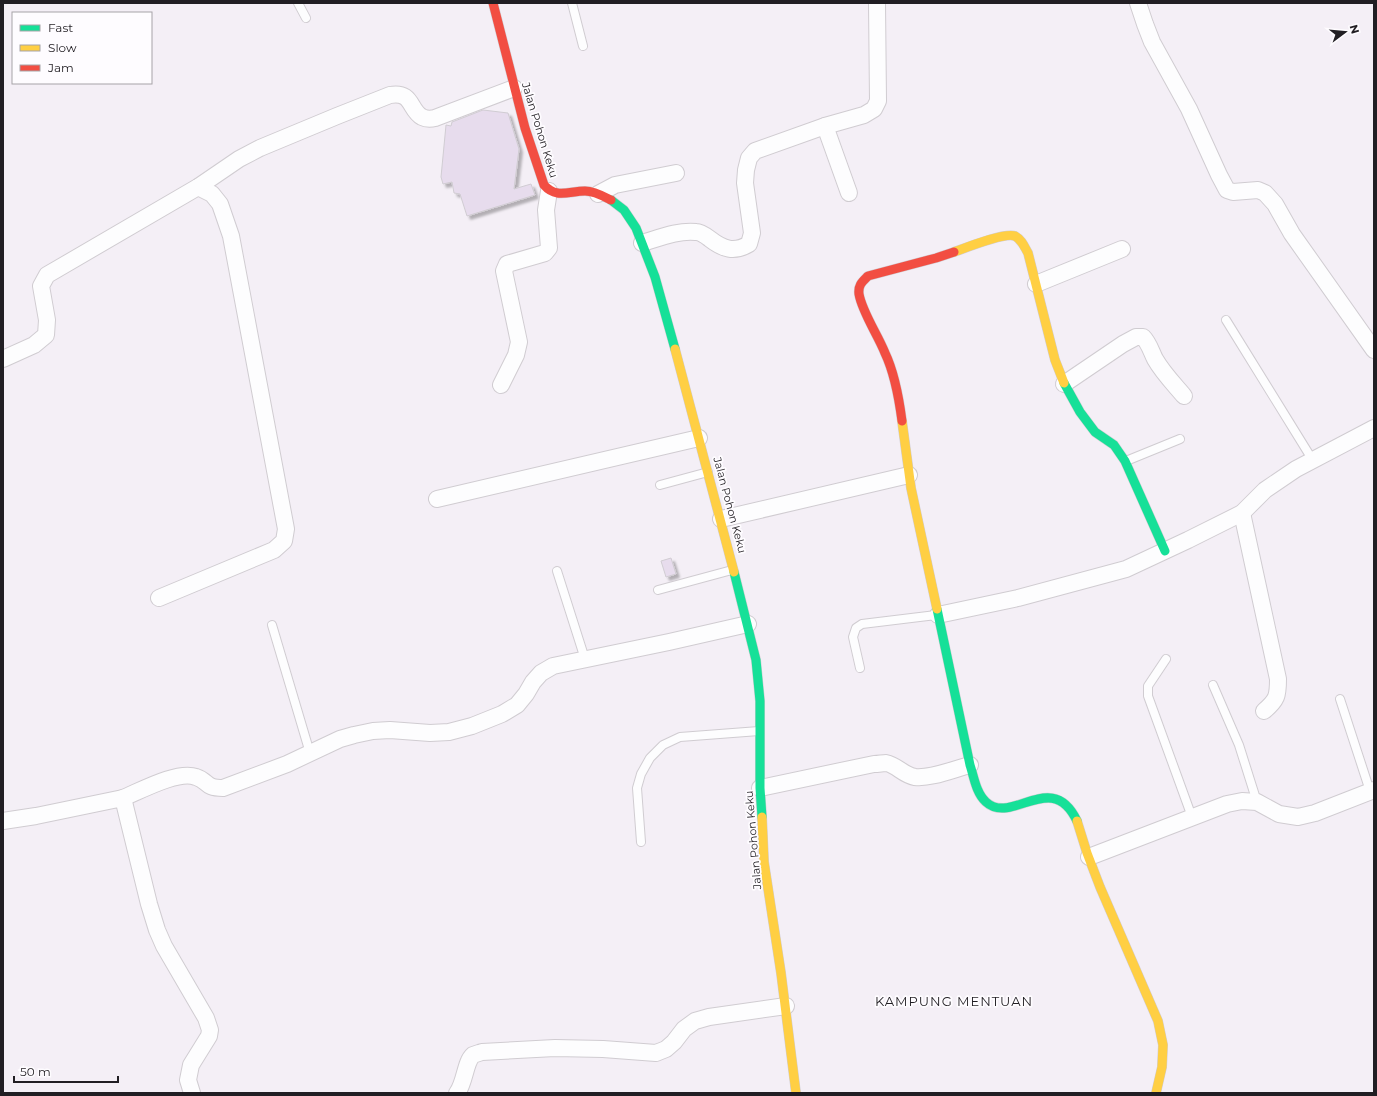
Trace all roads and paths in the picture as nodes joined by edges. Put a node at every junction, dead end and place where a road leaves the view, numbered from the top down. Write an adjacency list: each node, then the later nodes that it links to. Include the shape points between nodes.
1 (298, 3): 6 (lane)
2 (493, 3): 8 (street, Jalan Pohon Keku)
3 (572, 3): 7 (lane)
4 (877, 3): 9 (street, via 878,100 874,110)
5 (1138, 3): 19 (street, via 1152,42 1227,190 1258,190 1266,193)
6 (306, 18)
7 (583, 46)
8 (514, 88): 11 (street, via 427,119 422,118 406,98 396,94 260,148); 12 (street, Jalan Pohon Keku, via 538,171)
9 (825, 126): 13 (street); 15 (street, via 755,151 749,158 746,183 752,233 749,244 742,249 729,249 717,245 698,232 666,236)
10 (676, 173): 14 (street, via 615,185)
11 (198, 187): 20 (street, via 48,275 42,286 47,320 46,335 34,345); 39 (street, via 212,194 220,204 231,236 286,529 284,541 274,550)
12 (549, 191): 14 (street, Jalan Pohon Keku, via 558,194); 22 (street, via 546,210 549,248 545,253 507,264 504,271 518,342 516,355)
13 (850, 193)
14 (598, 194): 15 (street, Jalan Pohon Keku, via 612,200 624,210 636,228)
15 (642, 244): 25 (street, Jalan Pohon Keku, via 654,277)
16 (1122, 249): 17 (street)
17 (1036, 284): 21 (street); 30 (street, via 1022,241 1013,236 1001,236 936,258 868,276 860,284 862,305 886,354 896,387)
18 (1226, 320): 27 (lane)
19 (1374, 350)
20 (3, 359)
21 (1064, 384): 23 (street, via 1123,344 1136,337 1143,337 1167,377); 28 (street, via 1095,432 1114,445)
22 (501, 385)
23 (1184, 396)
24 (1374, 428): 27 (street)
25 (699, 438): 29 (street, Jalan Pohon Keku); 32 (street)
26 (1180, 439): 28 (lane)
27 (1312, 460): 33 (street, via 1265,490)
28 (1125, 461): 35 (street)
29 (708, 471): 31 (lane); 34 (street, Jalan Pohon Keku)
30 (908, 475): 34 (street); 40 (street)
31 (660, 485)
32 (437, 499)
33 (1242, 513): 35 (street); 48 (street, via 1278,679 1278,691 1274,702)
34 (721, 519): 36 (street, Jalan Pohon Keku)
35 (1165, 551): 40 (street, via 1126,569 1025,596)
36 (734, 569): 38 (lane); 41 (street, Jalan Pohon Keku)
37 (558, 571): 43 (lane)
38 (658, 590)
39 (159, 598)
40 (938, 614): 45 (lane, via 862,624 856,628 853,638); 51 (street)
41 (748, 624): 43 (street); 49 (street, Jalan Pohon Keku, via 756,660)
42 (272, 625): 50 (lane)
43 (585, 659): 50 (street, via 553,666 541,673 517,705 472,726 430,734 373,731 340,739)
44 (1166, 659): 56 (lane, via 1148,686 1148,696)
45 (860, 668)
46 (1213, 685): 55 (lane, via 1239,745)
47 (1340, 699): 53 (lane)
48 (1264, 711)
49 (761, 731): 52 (street, Jalan Pohon Keku); 58 (lane, via 680,737 663,745 650,758 637,788)
50 (310, 753): 54 (street, via 223,788 208,786 196,777 190,776 161,781)
51 (970, 765): 52 (street, via 926,777 915,777 886,763 874,764); 59 (street, via 979,791 985,802 992,807 1000,808 1047,797 1058,798 1066,804 1075,815)
52 (760, 788): 60 (street, Jalan Pohon Keku, via 764,862)
53 (1372, 791): 55 (street, via 1298,817 1279,814)
54 (123, 798): 57 (street); 61 (street, via 157,930 206,1018 210,1030 191,1066 188,1080)
55 (1257, 802): 56 (street, via 1227,804)
56 (1192, 817): 59 (street)
57 (3, 821)
58 (641, 842)
59 (1089, 857): 64 (street, via 1158,1021 1162,1067)
60 (786, 1006): 62 (street, via 694,1021 666,1049 656,1053 555,1048 482,1052 472,1056 468,1062); 63 (street, Jalan Pohon Keku)
61 (192, 1093)
62 (457, 1093)
63 (796, 1093)
64 (1156, 1093)

